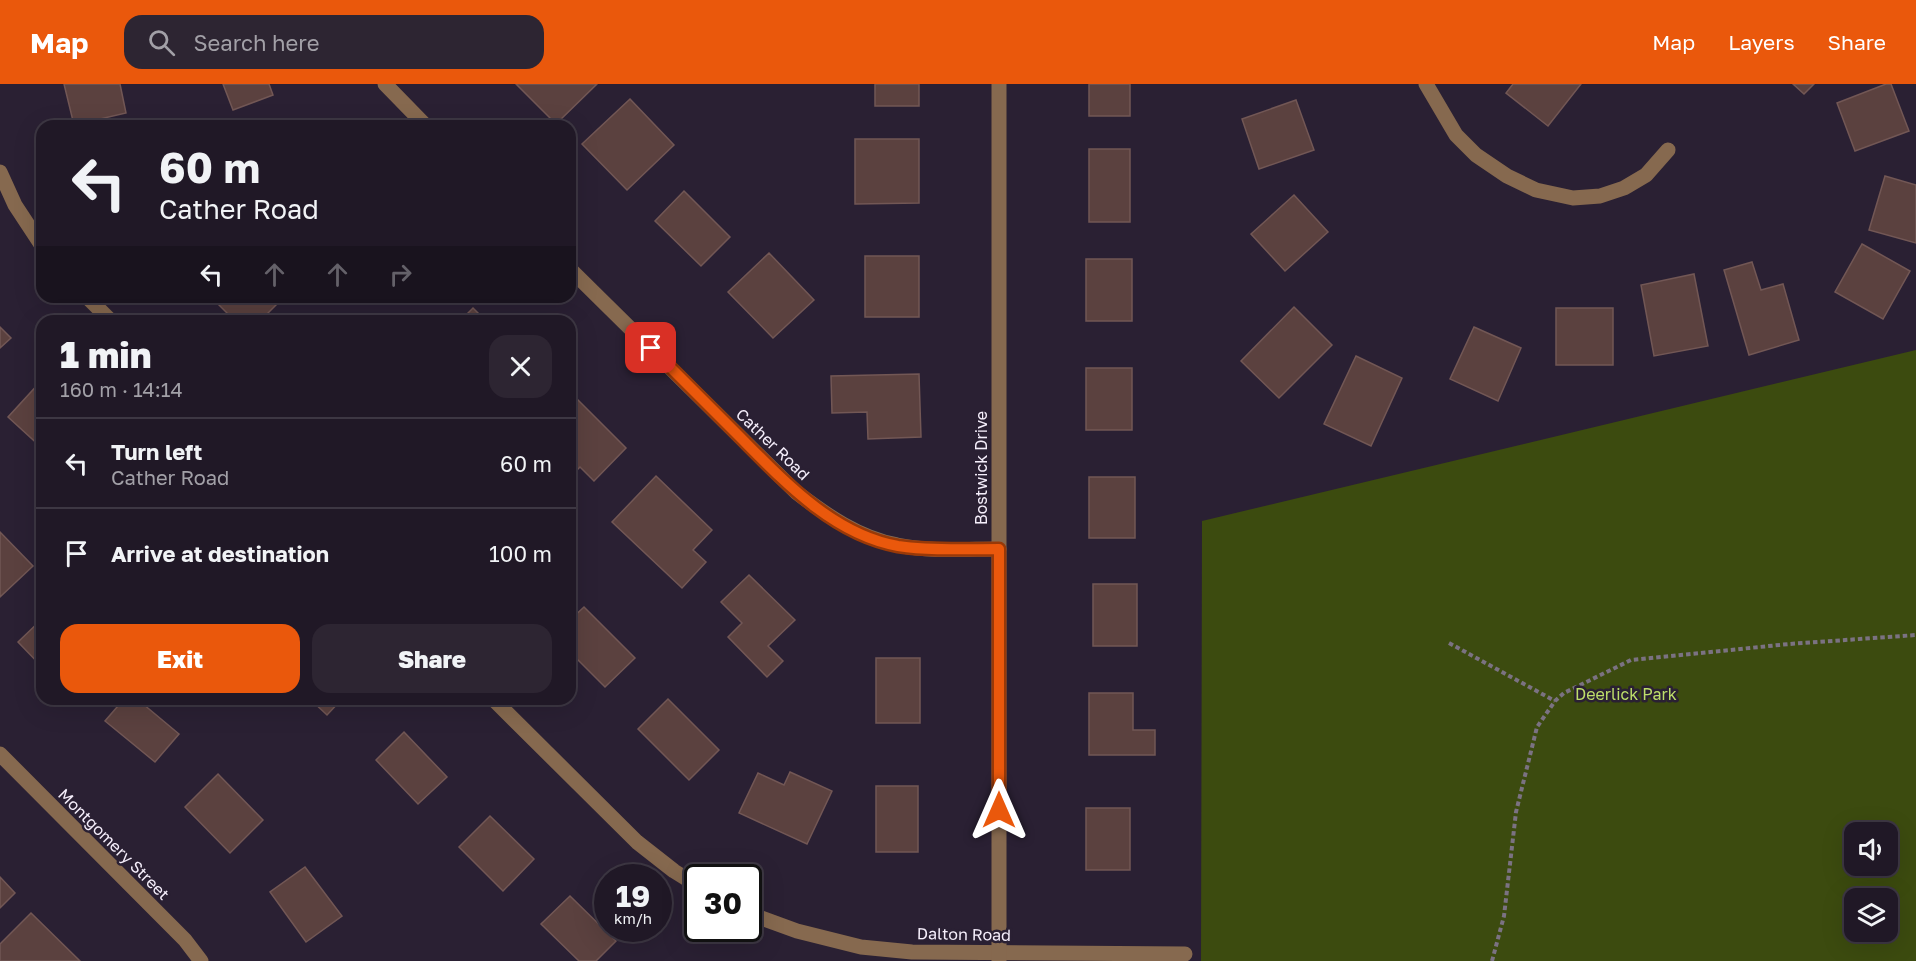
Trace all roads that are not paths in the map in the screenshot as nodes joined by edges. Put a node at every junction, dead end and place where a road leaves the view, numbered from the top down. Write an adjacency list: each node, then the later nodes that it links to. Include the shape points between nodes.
1 (385, 84): 4 (street)
2 (999, 84): 11 (street, Bostwick Drive)
3 (1426, 84): 5 (street, via 1456,135 1476,155 1536,189 1573,198 1600,196 1646,175)
4 (420, 120)
5 (1668, 150)
6 (0, 172): 7 (street)
7 (36, 237)
8 (576, 275): 11 (street, Cather Road, via 796,492 828,516 898,546)
9 (93, 303): 10 (street)
10 (105, 315)
11 (999, 549): 17 (street, Bostwick Drive)
12 (499, 705): 14 (street, via 637,842)
13 (0, 754): 18 (street, Montgomery Street, via 185,940)
14 (684, 877)
15 (762, 918): 17 (street, Dalton Road, via 861,947)
16 (1185, 954): 17 (street, Dalton Road)
17 (999, 957)
18 (201, 961)

